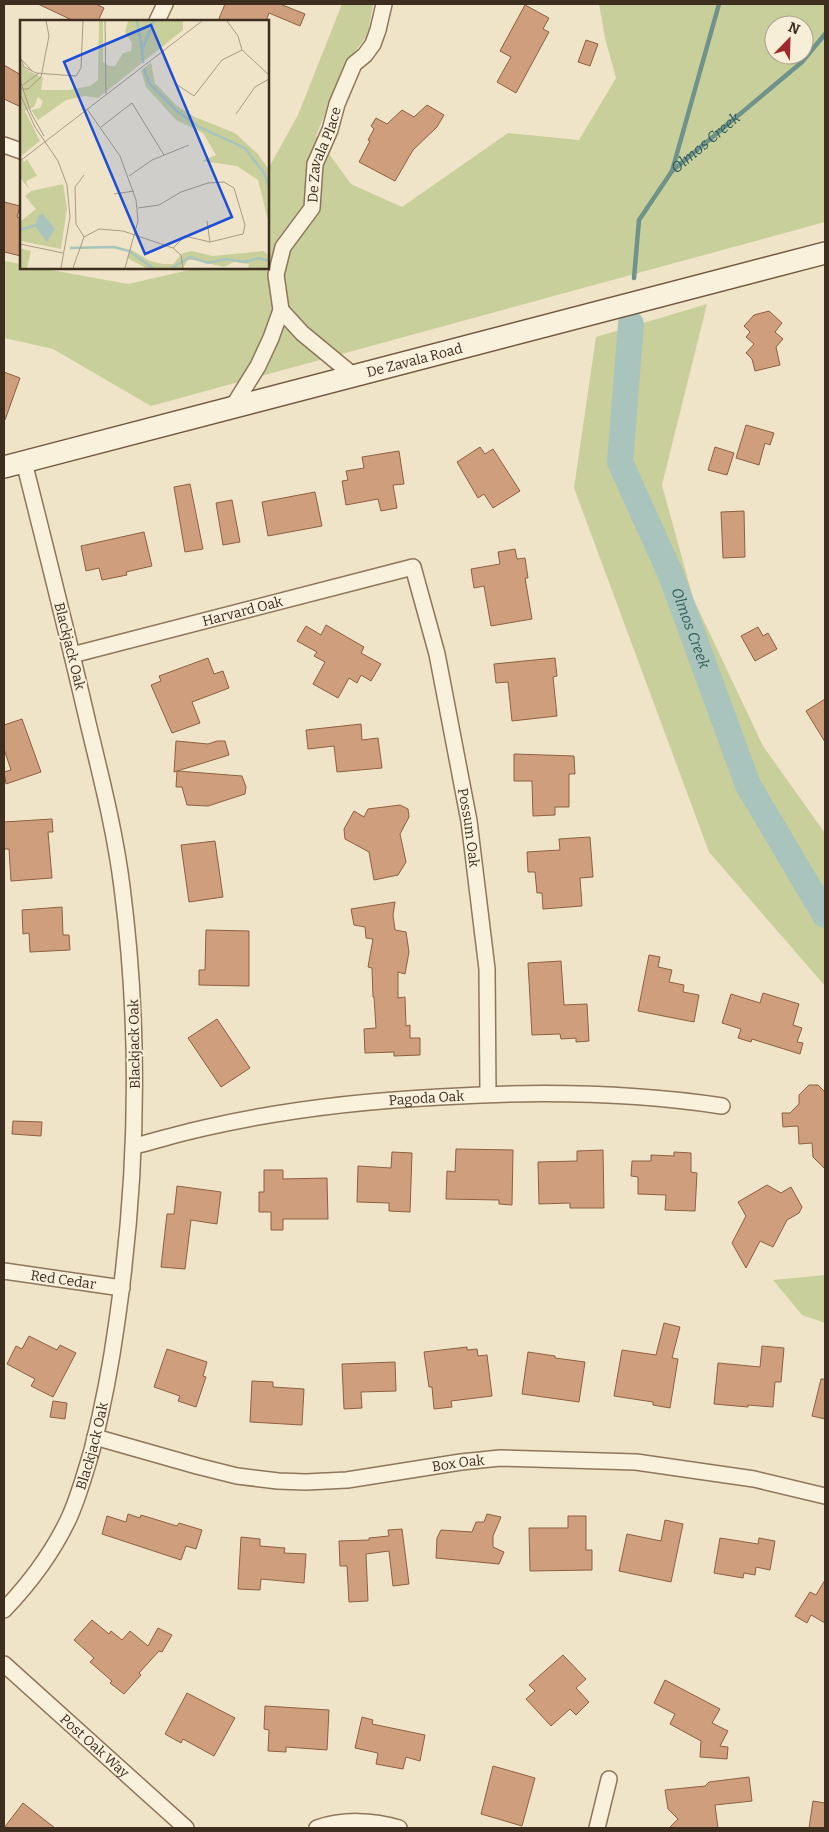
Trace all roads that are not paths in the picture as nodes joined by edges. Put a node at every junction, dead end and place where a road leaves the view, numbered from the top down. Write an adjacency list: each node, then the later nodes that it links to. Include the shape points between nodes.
1 (165, 4): 3 (street)
2 (384, 4): 7 (street, De Zavala Place, via 373,44 354,64 315,164 312,208 282,247 276,275)
3 (157, 20)
4 (4, 145): 5 (street)
5 (20, 151)
6 (825, 253): 8 (main road, De Zavala Road)
7 (281, 310): 8 (street, via 302,333); 9 (street, De Zavala Place, via 258,366)
8 (354, 376): 9 (main road, De Zavala Road)
9 (232, 408): 10 (main road, De Zavala Road)
10 (14, 465): 12 (street, Blackjack Oak)
11 (413, 567): 12 (street, Harvard Oak); 13 (street, Possum Oak, via 437,654 469,821 487,970)
12 (72, 655): 15 (street, Blackjack Oak, via 112,821 122,885 135,1029)
13 (488, 1094): 14 (street, Pagoda Oak, via 597,1095 683,1100); 15 (street, Pagoda Oak, via 378,1100 302,1110 205,1128)
14 (722, 1106)
15 (135, 1146): 17 (street, Blackjack Oak)
16 (4, 1271): 17 (street, Red Cedar)
17 (122, 1288): 18 (street, Blackjack Oak, via 110,1372)
18 (95, 1437): 19 (street, Box Oak, via 237,1476 278,1481 347,1480 462,1462 520,1458 636,1462 754,1479); 20 (street, Blackjack Oak, via 70,1517 35,1574)
19 (825, 1496)
20 (4, 1610)
21 (4, 1664): 23 (street, Post Oak Way)
22 (609, 1779): 26 (street)
23 (186, 1828)
24 (317, 1828): 25 (street, via 369,1822)
25 (399, 1828)
26 (597, 1828)

